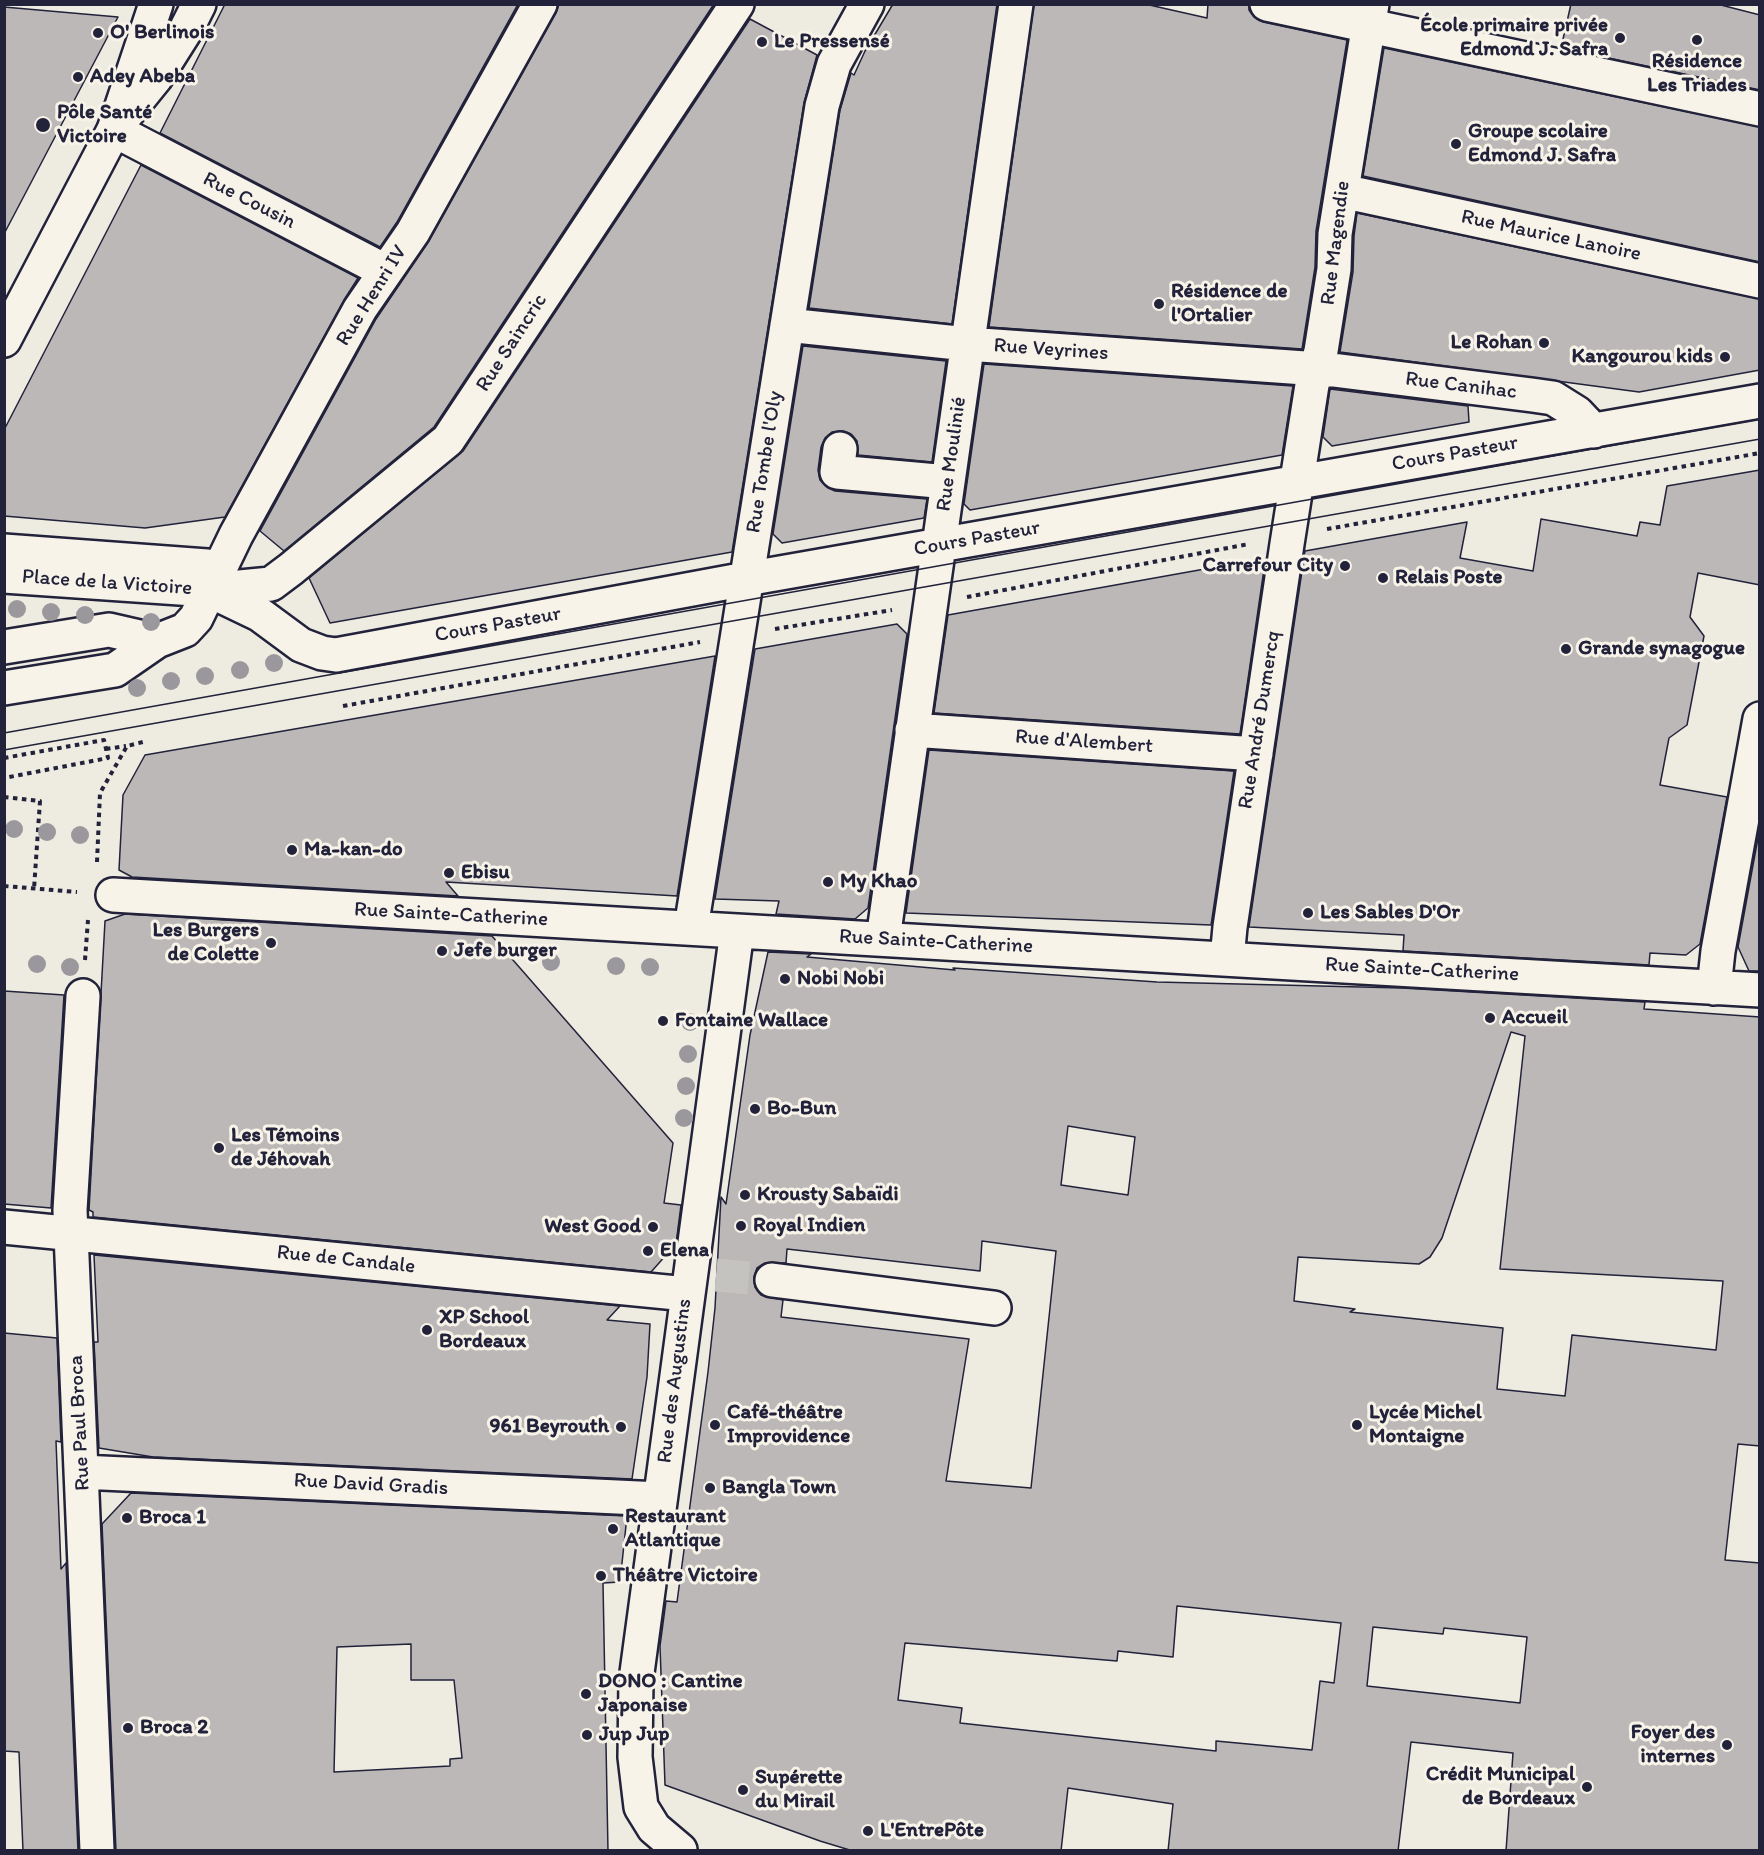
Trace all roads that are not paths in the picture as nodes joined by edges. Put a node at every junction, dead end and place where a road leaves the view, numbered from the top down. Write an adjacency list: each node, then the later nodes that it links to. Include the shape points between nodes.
1 (199, 4): 10 (street, via 156,77)
2 (540, 4): 12 (street, Rue Henri IV, via 413,232)
3 (737, 4): 27 (street, Rue Saincric, via 448,440 271,584)
4 (867, 4): 14 (street, Rue Tombe l'Oly, via 834,64 822,106)
5 (1016, 4): 16 (street, Rue Moulinié)
6 (1267, 4): 8 (street)
7 (150, 7): 10 (street)
8 (1370, 16): 9 (street); 11 (street, Rue Magendie)
9 (1760, 110)
10 (114, 130): 12 (street, Rue Cousin); 15 (street)
11 (1341, 191): 13 (street, Rue Maurice Lanoire); 17 (street, Rue Magendie, via 1334,269)
12 (385, 271): 27 (street, Rue Henri IV, via 360,309)
13 (1760, 281)
14 (787, 325): 16 (street, Rue Veyrines); 26 (street, Rue Tombe l'Oly)
15 (4, 340)
16 (968, 344): 17 (street, Rue Veyrines); 21 (street, Rue Moulinié)
17 (1316, 369): 19 (street, Rue Canihac, via 1553,398 1577,413); 22 (street, Rue Magendie)
18 (1760, 401): 19 (street, Cours Pasteur)
19 (1594, 431): 22 (street, Cours Pasteur)
20 (840, 449): 21 (street, via 837,472)
21 (948, 482): 23 (street, Rue Moulinié)
22 (1297, 482): 23 (street, Cours Pasteur); 33 (street, Rue André Dumercq)
23 (938, 546): 26 (street, Cours Pasteur); 32 (street, Rue Moulinié)
24 (4, 551): 27 (street, via 207,566)
25 (4, 576): 27 (street, Place de la Victoire)
26 (746, 579): 27 (street, Cours Pasteur, via 336,655 301,645); 35 (street, Rue Tombe l'Oly)
27 (214, 581): 28 (street, Rue Henri IV, via 196,618 185,630)
28 (157, 641): 29 (street, via 109,630); 30 (street, Rue Henri IV, via 115,670)
29 (4, 647)
30 (4, 688)
31 (1760, 719): 39 (street)
32 (912, 730): 33 (street, Rue d'Alembert); 37 (street, Rue Moulinié)
33 (1256, 754): 38 (street, Rue André Dumercq)
34 (105, 882): 35 (street, Rue Sainte-Catherine)
35 (691, 928): 36 (street, Rue Sainte-Catherine)
36 (737, 931): 37 (street, Rue Sainte-Catherine); 46 (street, Rue des Augustins)
37 (883, 939): 38 (street, Rue Sainte-Catherine)
38 (1227, 959): 39 (street, Rue Sainte-Catherine)
39 (1714, 988): 40 (street, Rue Sainte-Catherine)
40 (1760, 990)
41 (83, 996): 43 (street, Rue Paul Broca, via 70,1209)
42 (4, 1227): 43 (street, Rue de Candale)
43 (72, 1233): 46 (street, Rue de Candale); 48 (street, Rue Paul Broca)
44 (716, 1275): 46 (street)
45 (772, 1280): 47 (street)
46 (687, 1294): 49 (street, Rue des Augustins)
47 (994, 1308)
48 (81, 1472): 49 (street, Rue David Gradis); 50 (street, Rue Paul Broca)
49 (660, 1499): 51 (street, Rue des Augustins, via 636,1680 636,1757 641,1807 654,1828)
50 (97, 1851)
51 (680, 1851)

